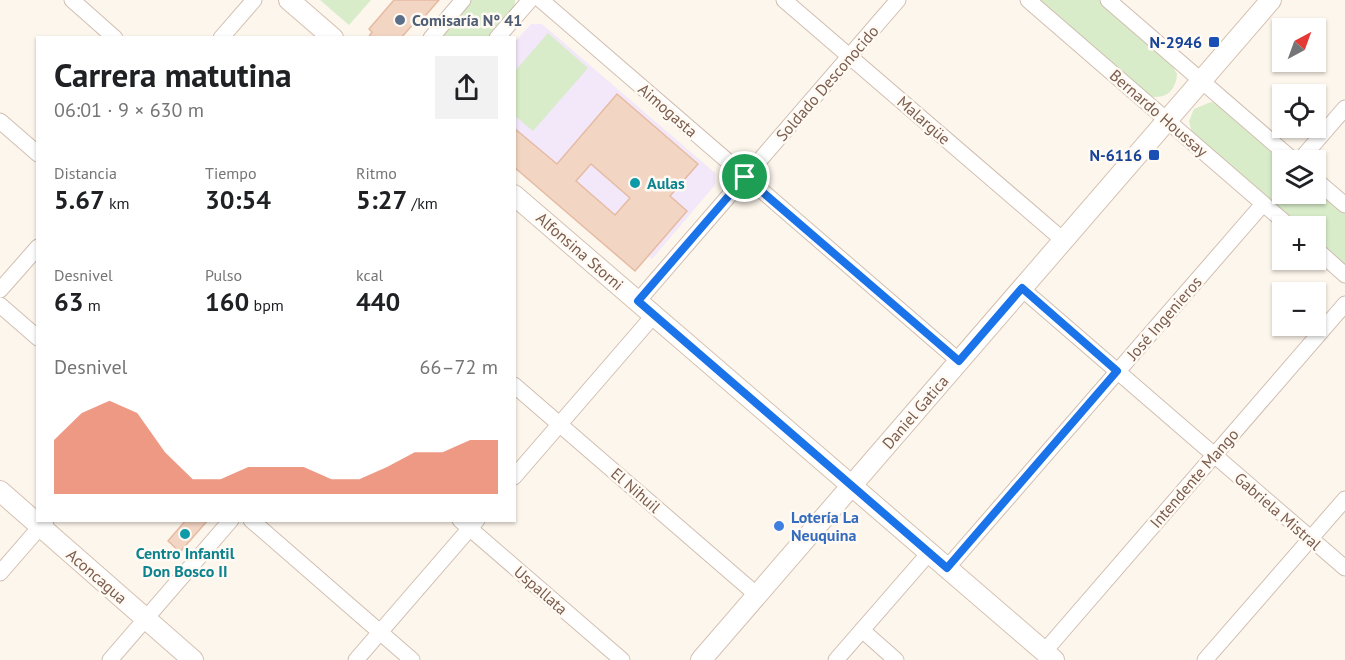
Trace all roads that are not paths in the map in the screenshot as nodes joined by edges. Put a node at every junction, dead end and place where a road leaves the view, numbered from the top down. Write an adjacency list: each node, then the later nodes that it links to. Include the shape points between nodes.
1 (72, 0): 12 (street)
2 (254, 0): 13 (street)
3 (289, 0): 14 (street)
4 (463, 0): 15 (street)
5 (530, 0): 16 (street)
6 (541, 0): 25 (street, Aimogasta)
7 (784, 0): 17 (street, Malargüe)
8 (898, 0): 17 (street, Soldado Desconocido)
9 (1028, 0): 20 (street, Bernardo Houssay)
10 (1108, 0): 18 (street)
11 (1270, 0): 18 (street, Daniel Gatica)
12 (113, 36)
13 (223, 36)
14 (331, 36)
15 (433, 36)
16 (499, 36)
17 (849, 56): 25 (street, Soldado Desconocido); 31 (street, Malargüe)
18 (1201, 81): 20 (street, Daniel Gatica); 22 (street)
19 (1345, 108): 23 (street)
20 (1167, 120): 28 (street, Bernardo Houssay); 31 (street, Daniel Gatica)
21 (0, 121): 24 (street)
22 (1281, 150)
23 (1309, 150)
24 (36, 152)
25 (745, 177): 37 (street, Soldado Desconocido); 42 (street, Aimogasta)
26 (1326, 189): 29 (street)
27 (516, 197): 37 (street, Alfonsina Storni)
28 (1263, 204): 30 (street, Bernardo Houssay); 43 (street, José Ingenieros)
29 (1345, 205)
30 (1277, 216)
31 (1063, 240): 35 (street, Daniel Gatica)
32 (36, 249): 36 (street)
33 (1326, 258): 34 (street)
34 (1345, 275)
35 (1022, 288): 42 (street, Daniel Gatica); 43 (street, Gabriela Mistral)
36 (0, 290)
37 (638, 301): 40 (street, Alfonsina Storni)
38 (1345, 304): 46 (street, Intendente Mango)
39 (0, 305): 41 (street)
40 (654, 315): 45 (street); 48 (street, Alfonsina Storni)
41 (36, 336)
42 (959, 361): 48 (street, Daniel Gatica)
43 (1117, 371): 46 (street, Gabriela Mistral); 58 (street, José Ingenieros)
44 (516, 387): 45 (street, El Nihuil)
45 (560, 424): 47 (street); 61 (street, El Nihuil)
46 (1214, 455): 56 (street, Gabriela Mistral); 65 (street, Intendente Mango)
47 (516, 475)
48 (851, 486): 57 (street, Alfonsina Storni); 61 (street, Daniel Gatica)
49 (0, 491): 51 (street, Aconcagua)
50 (1345, 499): 56 (street)
51 (36, 519)
52 (229, 522): 62 (street)
53 (253, 522): 64 (street)
54 (469, 523): 64 (street); 70 (street, Uspallata)
55 (43, 524): 60 (street); 62 (street, Aconcagua)
56 (1311, 538): 59 (street, Gabriela Mistral); 74 (street)
57 (929, 553): 58 (street, Alfonsina Storni); 63 (street)
58 (947, 568): 65 (street, Alfonsina Storni)
59 (1345, 568)
60 (0, 573)
61 (757, 595): 71 (street, Daniel Gatica)
62 (146, 619): 66 (street); 67 (street, Aconcagua)
63 (862, 630): 72 (street); 73 (street)
64 (380, 632): 68 (street); 69 (street)
65 (1049, 656)
66 (110, 660)
67 (193, 660)
68 (356, 660)
69 (412, 660)
70 (622, 660)
71 (701, 660)
72 (836, 660)
73 (896, 660)
74 (1205, 660)

